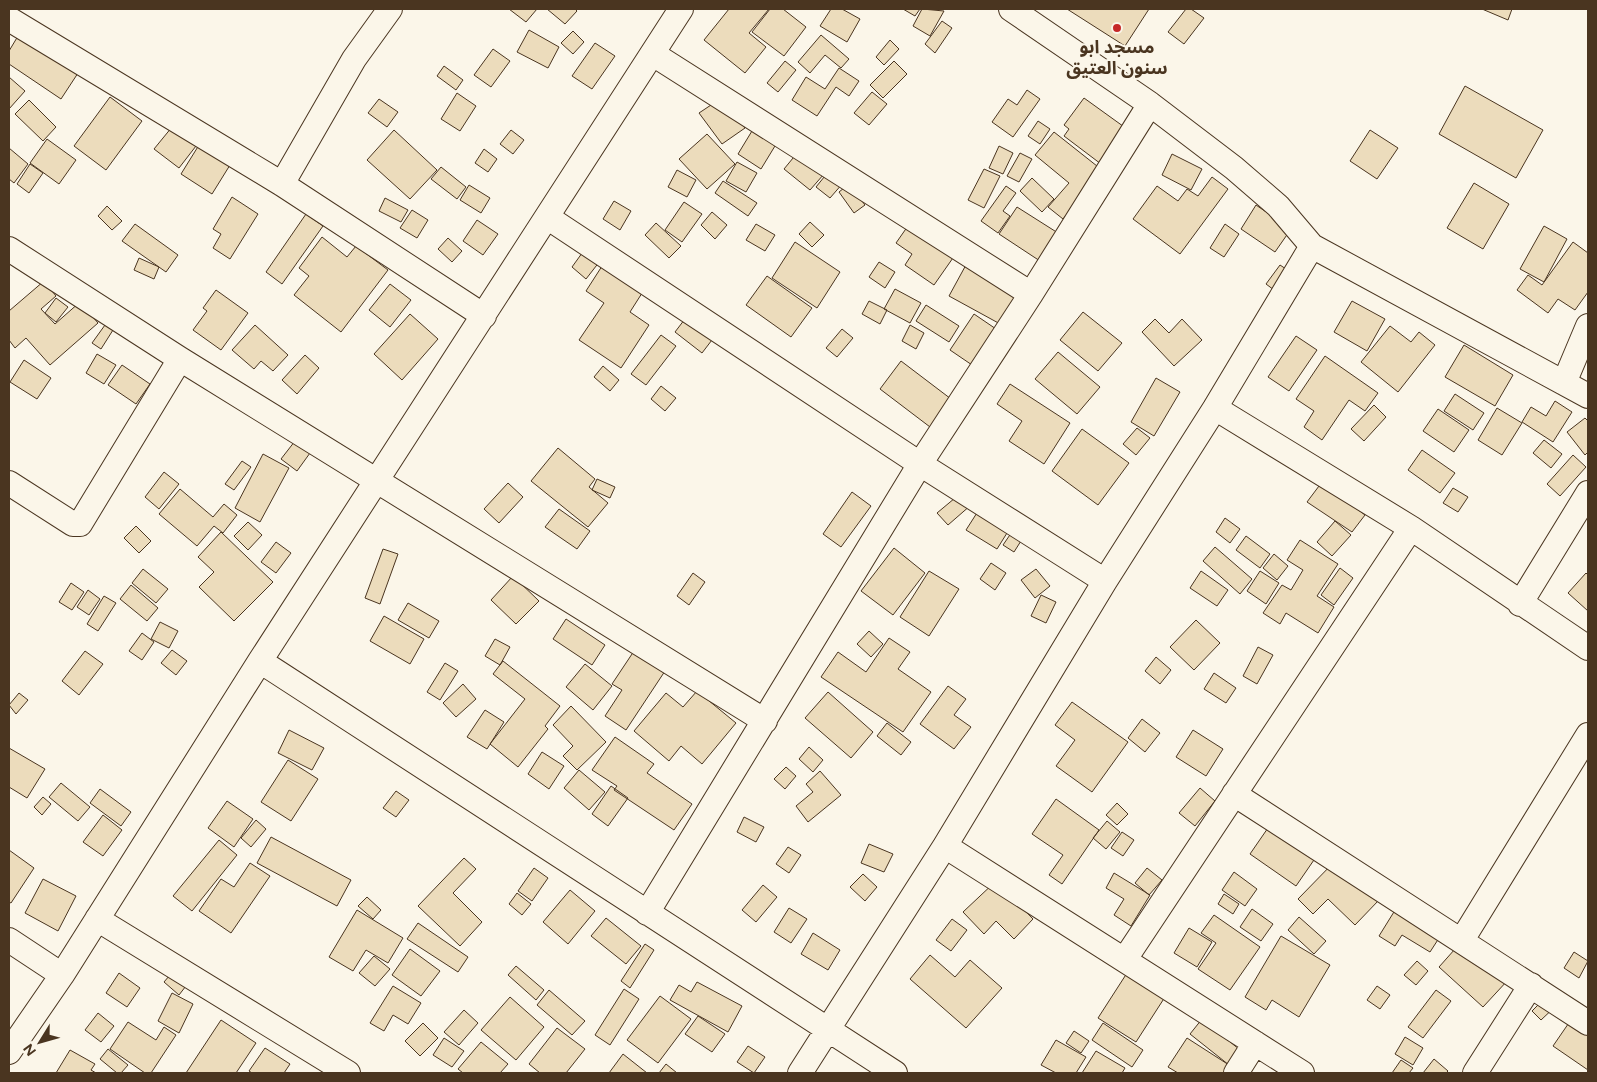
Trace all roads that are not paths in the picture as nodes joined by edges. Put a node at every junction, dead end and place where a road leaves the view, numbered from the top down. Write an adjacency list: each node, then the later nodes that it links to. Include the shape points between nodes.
1 (390, 9): 7 (street, via 354,59)
2 (680, 9): 5 (street)
3 (1011, 9): 6 (street)
4 (9, 19): 7 (street)
5 (653, 54): 8 (street); 11 (street)
6 (1150, 104): 9 (street, via 1278,206); 11 (street)
7 (282, 184): 12 (street)
8 (547, 217): 12 (street); 18 (street)
9 (1312, 246): 15 (street); 17 (street)
10 (9, 249): 14 (street)
11 (1031, 294): 18 (street)
12 (484, 316): 19 (street)
13 (1588, 326): 15 (street)
14 (180, 359): 19 (street); 20 (street, via 80,524 73,524)
15 (1564, 383): 16 (street)
16 (1588, 396)
17 (1215, 408): 22 (street); 23 (street)
18 (920, 464): 23 (street); 27 (street)
19 (377, 480): 26 (street); 27 (street)
20 (9, 484)
21 (1588, 493): 24 (street)
22 (1412, 528): 24 (street); 29 (street)
23 (1105, 581): 30 (street)
24 (1520, 604): 25 (street)
25 (1588, 648)
26 (260, 661): 31 (street); 32 (street)
27 (765, 721): 31 (street)
28 (1588, 735): 34 (street)
29 (1234, 794): 34 (street); 35 (street)
30 (946, 846): 35 (street); 39 (street)
31 (647, 913): 39 (street)
32 (97, 919): 36 (street); 42 (street)
33 (9, 940): 36 (street)
34 (1462, 940): 37 (street)
35 (1125, 959): 40 (street)
36 (62, 975): 41 (street)
37 (1530, 985): 38 (street); 47 (street)
38 (1588, 1023)
39 (827, 1030): 43 (street); 44 (street)
40 (1255, 1043): 45 (street); 46 (street)
41 (9, 1052)
42 (348, 1073)
43 (800, 1073)
44 (895, 1073)
45 (1236, 1073)
46 (1302, 1073)
47 (1475, 1073)

